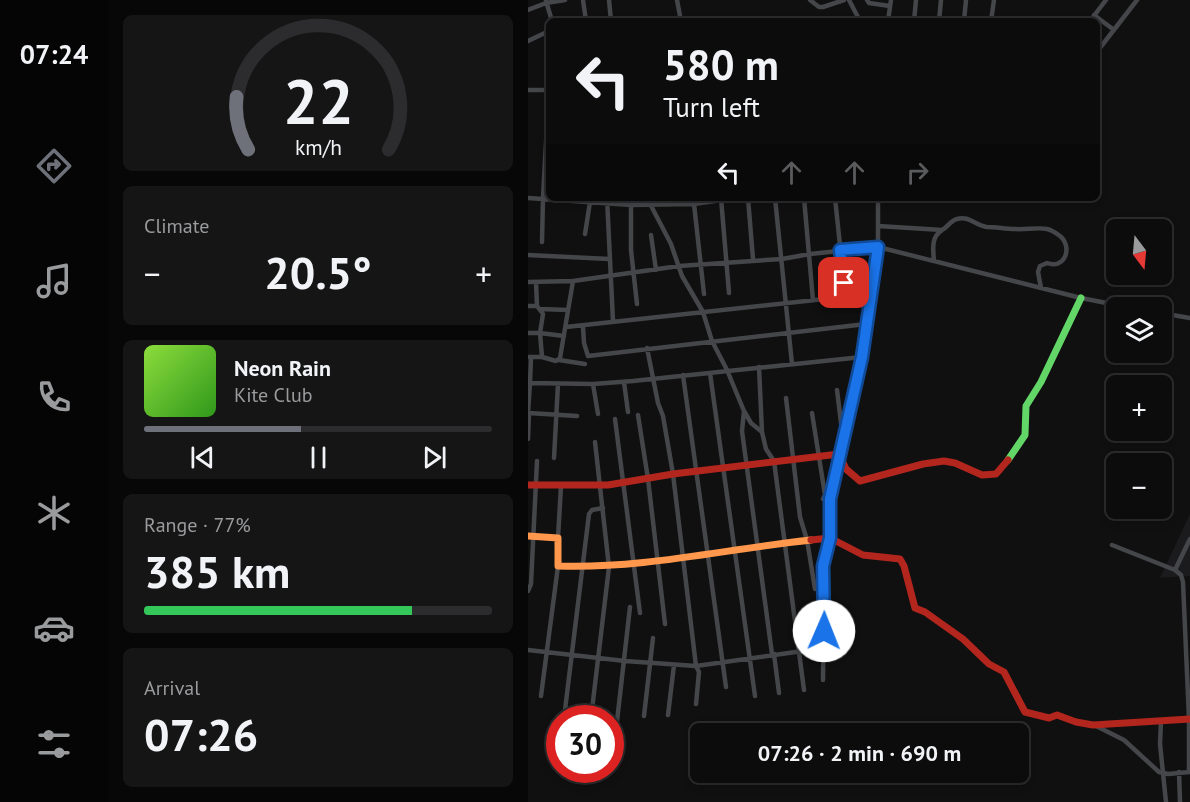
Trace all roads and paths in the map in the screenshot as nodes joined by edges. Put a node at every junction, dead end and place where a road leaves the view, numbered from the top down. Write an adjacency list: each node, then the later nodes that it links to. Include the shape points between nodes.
1 (565, 0): 15 (street)
2 (583, 0): 20 (street)
3 (609, 0): 21 (street)
4 (677, 0): 22 (street)
5 (810, 0): 6 (street, via 823,7)
6 (844, 0)
7 (849, 0): 23 (street)
8 (867, 0): 16 (street)
9 (916, 0): 25 (street)
10 (941, 0): 26 (street)
11 (966, 0): 27 (street)
12 (994, 0): 28 (street)
13 (1106, 0): 18 (street)
14 (1137, 0): 32 (street)
15 (546, 1): 17 (street); 19 (street)
16 (890, 3): 24 (street)
17 (528, 10)
18 (1094, 15): 29 (street); 30 (street)
19 (551, 18)
20 (586, 18)
21 (611, 18)
22 (680, 18)
23 (858, 18)
24 (888, 18)
25 (914, 18)
26 (939, 18)
27 (964, 18)
28 (991, 18)
29 (1092, 18)
30 (1098, 18)
31 (1100, 20): 32 (street)
32 (1114, 30): 35 (street)
33 (546, 32): 34 (street)
34 (528, 41)
35 (1100, 48)
36 (546, 89): 37 (street)
37 (528, 90)
38 (546, 178): 40 (street)
39 (528, 198): 40 (street)
40 (543, 198): 41 (street); 61 (street)
41 (546, 198)
42 (586, 201): 53 (street)
43 (595, 201): 53 (street)
44 (607, 201): 55 (street); 66 (street)
45 (648, 201): 56 (street)
46 (710, 201): 54 (street)
47 (721, 201): 69 (street)
48 (748, 201): 68 (street)
49 (775, 201): 67 (street)
50 (804, 201): 64 (street)
51 (835, 201): 63 (street)
52 (878, 201): 57 (street)
53 (590, 202): 59 (street)
54 (694, 204): 56 (street); 71 (street)
55 (631, 205): 56 (street); 74 (street)
56 (651, 206): 72 (street)
57 (878, 226): 58 (street); 62 (street)
58 (942, 230): 70 (street, via 933,241); 80 (street, via 955,219 963,218 984,226 1054,231 1068,249 1059,264 1047,262 1040,266)
59 (585, 234)
60 (651, 235): 73 (street)
61 (542, 242)
62 (878, 247): 63 (street); 70 (street); 83 (street)
63 (840, 250): 64 (street); 79 (street)
64 (810, 254): 67 (street); 85 (street)
65 (528, 255): 66 (street)
66 (609, 259): 75 (street)
67 (782, 259): 68 (street); 86 (street)
68 (753, 260): 69 (street)
69 (727, 261): 71 (street); 81 (street)
70 (934, 261): 80 (street)
71 (701, 264): 72 (street); 82 (street)
72 (679, 266): 73 (street); 92 (street)
73 (656, 270): 74 (street)
74 (633, 274): 75 (street); 88 (street)
75 (610, 277): 76 (street); 95 (street)
76 (573, 281): 78 (street); 91 (street)
77 (528, 282): 78 (street)
78 (536, 282): 90 (street)
79 (844, 283)
80 (1041, 288): 84 (street)
81 (729, 293)
82 (704, 294)
83 (871, 294): 85 (street); 96 (street)
84 (1081, 298): 87 (street); 135 (street, via 1026,406 1025,435 996,474 982,475 944,461 860,481 846,469)
85 (813, 300): 86 (street)
86 (786, 302): 92 (street); 99 (street)
87 (1106, 303)
88 (637, 304)
89 (528, 306): 90 (street)
90 (538, 307): 91 (street); 101 (street, via 543,318)
91 (568, 310): 97 (street)
92 (703, 312): 95 (street); 103 (street)
93 (1172, 315): 94 (street)
94 (1190, 318)
95 (613, 321): 98 (street)
96 (866, 324): 99 (street); 107 (street)
97 (566, 327): 98 (street); 102 (street)
98 (583, 327): 104 (street, via 588,356)
99 (790, 332): 103 (street); 110 (street)
100 (528, 333): 101 (street)
101 (540, 333): 102 (street); 106 (street)
102 (564, 336): 108 (street)
103 (712, 342): 104 (street); 112 (street)
104 (647, 348): 115 (street)
105 (530, 357): 106 (street); 117 (street)
106 (542, 357): 108 (street)
107 (862, 357): 110 (street); 132 (street)
108 (559, 360): 109 (street)
109 (585, 364)
110 (792, 364): 111 (street)
111 (759, 367): 112 (street); 131 (street)
112 (728, 370): 113 (street); 122 (street)
113 (710, 373): 114 (street); 142 (street)
114 (682, 375): 115 (street); 143 (street)
115 (652, 378): 116 (street); 144 (street)
116 (624, 382): 119 (street); 123 (street)
117 (530, 383): 118 (street); 124 (street)
118 (558, 384): 119 (street); 126 (street)
119 (593, 384): 127 (street)
120 (837, 390): 132 (street)
121 (786, 398): 138 (street)
122 (744, 411): 131 (street); 141 (street)
123 (628, 412)
124 (528, 413): 126 (street); 133 (street)
125 (812, 413): 136 (street)
126 (558, 414): 129 (street); 137 (street)
127 (598, 414)
128 (638, 415): 145 (street)
129 (577, 416)
130 (615, 419): 146 (street)
131 (762, 432): 140 (street)
132 (844, 435): 135 (street)
133 (528, 440)
134 (595, 442): 147 (street)
135 (839, 454): 136 (street); 154 (street, via 830,499)
136 (819, 456): 138 (street); 150 (street)
137 (554, 458)
138 (793, 459): 140 (street); 156 (street)
139 (537, 461): 148 (street)
140 (774, 461): 141 (street); 157 (street)
141 (747, 466): 142 (street); 159 (street)
142 (724, 468): 143 (street); 160 (street)
143 (697, 472): 144 (street); 161 (street)
144 (673, 474): 145 (street); 162 (street)
145 (648, 479): 146 (street); 163 (street)
146 (625, 483): 147 (street); 164 (street)
147 (601, 485): 149 (street); 151 (street)
148 (532, 486): 149 (street); 152 (street)
149 (561, 486): 153 (street)
150 (823, 498)
151 (603, 508): 166 (street, via 590,512); 167 (street)
152 (531, 537): 153 (street); 170 (street)
153 (558, 538): 165 (street)
154 (830, 538): 156 (street); 177 (street, via 823,559); 205 (street, via 863,555 900,559 915,609 925,612 1004,672 1025,712 1049,718 1057,715)
155 (1190, 539): 168 (street)
156 (807, 540): 157 (street); 169 (street)
157 (784, 543): 159 (street); 181 (street)
158 (1112, 544): 168 (street)
159 (758, 546): 160 (street); 183 (street)
160 (736, 550): 161 (street); 185 (street)
161 (707, 555): 162 (street); 188 (street)
162 (682, 558): 163 (street); 190 (street)
163 (658, 562): 164 (street); 174 (street)
164 (635, 565): 167 (street); 172 (street)
165 (558, 566): 166 (street); 180 (street)
166 (584, 567): 167 (street); 182 (street)
167 (609, 567): 184 (street)
168 (1175, 570): 173 (street, via 1183,582)
169 (815, 589)
170 (528, 591)
171 (630, 607): 186 (street)
172 (640, 613)
173 (1187, 622): 203 (street)
174 (665, 624)
175 (653, 638): 187 (street)
176 (817, 639): 178 (street)
177 (824, 648): 178 (street); 191 (street)
178 (817, 649): 181 (street)
179 (528, 650): 180 (street)
180 (547, 651): 182 (street); 195 (street)
181 (799, 651): 183 (street); 193 (street)
182 (572, 654): 184 (street); 198 (street)
183 (773, 654): 185 (street); 194 (street)
184 (599, 658): 186 (street); 199 (street)
185 (751, 659): 188 (street); 196 (street)
186 (625, 661): 187 (street); 200 (street)
187 (649, 663): 189 (street); 201 (street)
188 (723, 663): 190 (street); 192 (street)
189 (675, 665): 190 (street); 202 (street)
190 (696, 666): 197 (street)
191 (823, 680)
192 (726, 687)
193 (804, 690)
194 (779, 693)
195 (541, 696)
196 (755, 696)
197 (696, 704)
198 (566, 705)
199 (593, 705)
200 (619, 705)
201 (644, 716)
202 (668, 716)
203 (1190, 719): 204 (street); 206 (street)
204 (1161, 721): 205 (street); 208 (street)
205 (1093, 725): 208 (street, via 1124,740)
206 (1189, 771): 207 (street)
207 (1179, 772): 208 (street); 210 (street)
208 (1164, 773): 209 (street)
209 (1166, 802)
210 (1180, 802)

